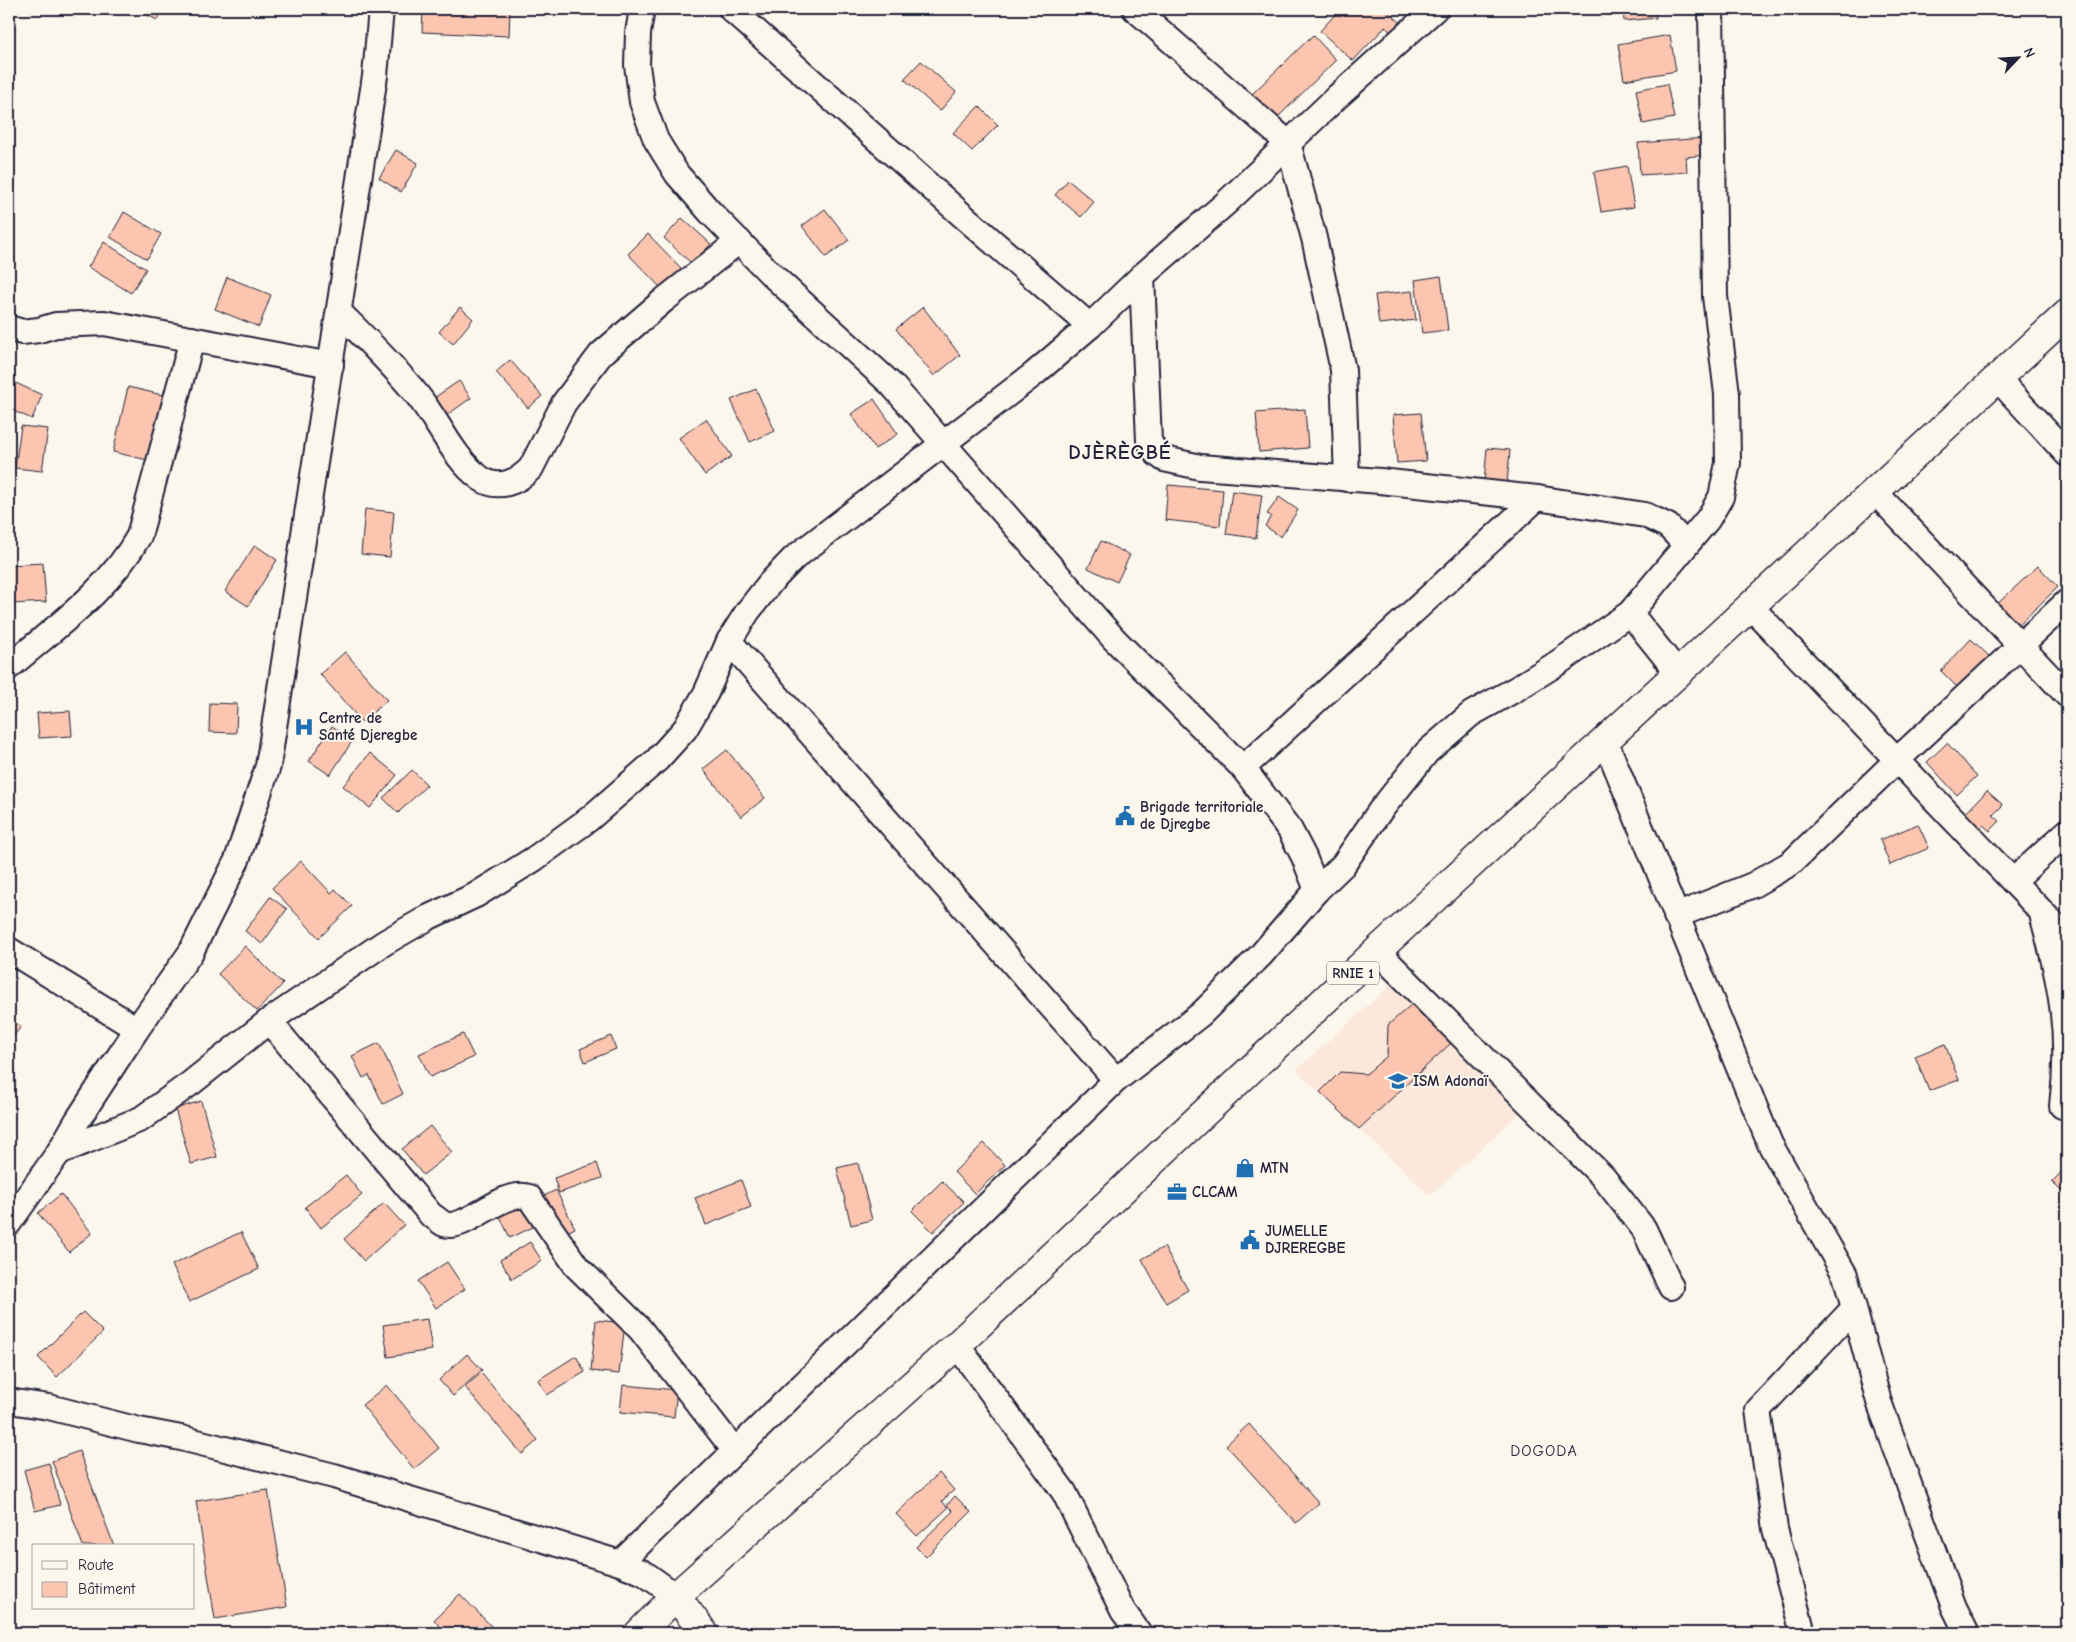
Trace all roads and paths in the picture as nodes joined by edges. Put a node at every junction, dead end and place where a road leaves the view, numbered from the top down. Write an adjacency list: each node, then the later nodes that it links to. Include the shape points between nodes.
1 (381, 9): 10 (street, via 375,76)
2 (642, 9): 8 (street, via 637,65 642,102 656,140 677,174)
3 (731, 9): 12 (street)
4 (1135, 9): 7 (street)
5 (1711, 9): 22 (street, via 1715,296 1727,394 1728,463 1721,496 1708,520)
6 (1423, 13): 7 (street)
7 (1288, 143): 9 (street, via 1226,203); 19 (street, via 1314,238 1343,370)
8 (739, 241): 10 (street, via 600,354 564,404 531,468 511,483 497,485 481,479 462,460 418,396); 17 (street, via 892,385)
9 (1142, 276): 12 (street); 19 (street, via 1149,441 1156,453 1164,459 1200,467)
10 (339, 312): 15 (street)
11 (2067, 314): 16 (main road, RNIE 1)
12 (1090, 326): 17 (street, via 1034,374)
13 (9, 328): 14 (street, via 22,332 66,324 104,322)
14 (192, 339): 15 (street); 28 (street, via 139,536 102,586)
15 (331, 365): 43 (street, via 268,766 238,860 191,952)
16 (1997, 378): 18 (street); 20 (main road, RNIE 1)
17 (942, 444): 26 (street, via 794,558 770,583); 33 (street, via 1114,639)
18 (2067, 454)
19 (1347, 479): 21 (street)
20 (1875, 492): 24 (main road, RNIE 1); 27 (street)
21 (1536, 498): 22 (street, via 1645,515 1668,526); 33 (street)
22 (1686, 545): 25 (street)
23 (2067, 602): 27 (street)
24 (1750, 606): 29 (main road, RNIE 1); 32 (street)
25 (1630, 613): 29 (street); 36 (street, via 1456,726 1427,752 1380,811 1343,865)
26 (729, 641): 42 (street, via 706,693 685,729 657,760 589,819 476,895 384,943); 44 (street)
27 (2020, 645): 30 (street); 32 (street)
28 (9, 667)
29 (1678, 673): 31 (main road, RNIE 1)
30 (2067, 695)
31 (1605, 740): 38 (street); 41 (main road, RNIE 1)
32 (1897, 760): 35 (street); 38 (street, via 1791,863 1753,885)
33 (1243, 768): 36 (street, via 1290,830)
34 (2067, 832): 35 (street)
35 (2013, 881): 37 (street)
36 (1317, 890): 44 (street, via 1260,955 1201,1014)
37 (2041, 910): 39 (street); 45 (street, via 2056,967 2066,1032)
38 (1676, 916): 49 (street, via 1770,1144 1845,1275)
39 (2067, 938)
40 (9, 950): 43 (street)
41 (1376, 951): 48 (street, via 1603,1177 1644,1229); 50 (main road, RNIE 1)
42 (269, 1021): 46 (street, via 141,1118); 52 (street, via 431,1215 445,1224 458,1223 511,1196 529,1198 577,1267 640,1329)
43 (137, 1029): 46 (street)
44 (1116, 1080): 52 (street)
45 (2062, 1106)
46 (59, 1152): 47 (street)
47 (9, 1223)
48 (1671, 1287)
49 (1854, 1308): 58 (street, via 1758,1410 1775,1529); 59 (street, via 1879,1402 1954,1607)
50 (957, 1345): 54 (main road, RNIE 1); 57 (street, via 1064,1492 1123,1612)
51 (9, 1401): 53 (street, via 49,1407 334,1476)
52 (735, 1451): 53 (street)
53 (620, 1563): 54 (street, via 644,1573)
54 (676, 1596): 55 (main road, RNIE 1); 56 (main road)
55 (639, 1633)
56 (704, 1633)
57 (1139, 1633)
58 (1803, 1633)
59 (1967, 1633)

